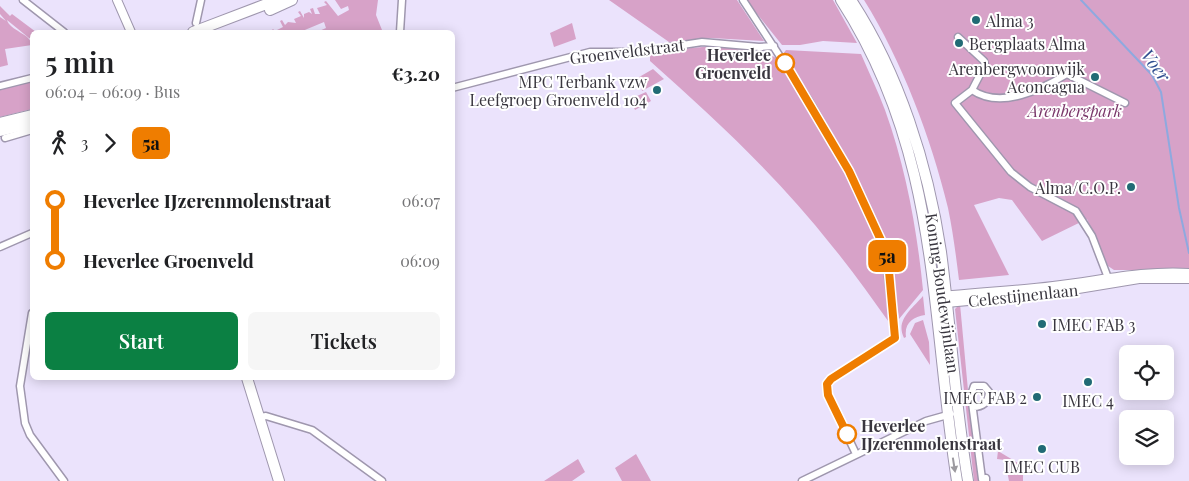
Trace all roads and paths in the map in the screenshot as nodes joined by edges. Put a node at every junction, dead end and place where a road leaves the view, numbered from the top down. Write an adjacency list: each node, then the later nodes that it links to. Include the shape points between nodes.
1 (24, 0): 11 (street)
2 (117, 0): 12 (street)
3 (200, 0): 10 (street)
4 (277, 0): 10 (main road)
5 (292, 0): 13 (main road)
6 (402, 0): 14 (street)
7 (743, 0): 16 (street)
8 (841, 0): 33 (main road, Koning Boudewijnlaan, via 876,64 903,129 926,223)
9 (851, 0): 32 (main road, Koning Boudewijnlaan, via 879,50 914,138 936,223)
10 (194, 28)
11 (62, 30)
12 (130, 30)
13 (217, 30)
14 (400, 30)
15 (958, 37): 20 (street, via 985,65)
16 (774, 46): 19 (street, Groenveldstraat, via 702,42 637,52 590,52); 40 (street, via 849,171 885,249 896,333 893,341 827,384 828,395)
17 (30, 78): 18 (street)
18 (0, 86)
19 (455, 87)
20 (972, 90): 21 (street, via 992,97 1004,97 1042,89 1067,74); 31 (street, via 955,103 1011,172 1030,187 1076,212 1092,236)
21 (1125, 103)
22 (30, 116): 23 (main road)
23 (0, 123)
24 (30, 124): 26 (main road)
25 (30, 130): 26 (street)
26 (3, 134)
27 (30, 234): 28 (street)
28 (0, 248)
29 (1189, 274): 31 (street, Celestijnenlaan, via 1160,272)
30 (1189, 279): 31 (street, Celestijnenlaan)
31 (1110, 280): 32 (street, Celestijnenlaan, via 1054,293)
32 (947, 299): 33 (street, Celestijnenlaan); 37 (main road, Koning Boudewijnlaan)
33 (936, 300): 38 (main road, Koning Boudewijnlaan)
34 (30, 326): 41 (street, via 20,386 25,424)
35 (248, 380): 39 (main road)
36 (973, 408): 47 (street, via 982,479 986,478)
37 (959, 413): 38 (street); 46 (main road, Koning Boudewijnlaan)
38 (948, 415): 40 (street, via 926,421); 45 (main road, Koning Boudewijnlaan, one-way to 45)
39 (260, 417): 42 (main road); 43 (street, via 312,430)
40 (856, 454): 44 (street)
41 (64, 481)
42 (279, 481)
43 (382, 481)
44 (802, 481)
45 (957, 481)
46 (968, 481)
47 (986, 481)

